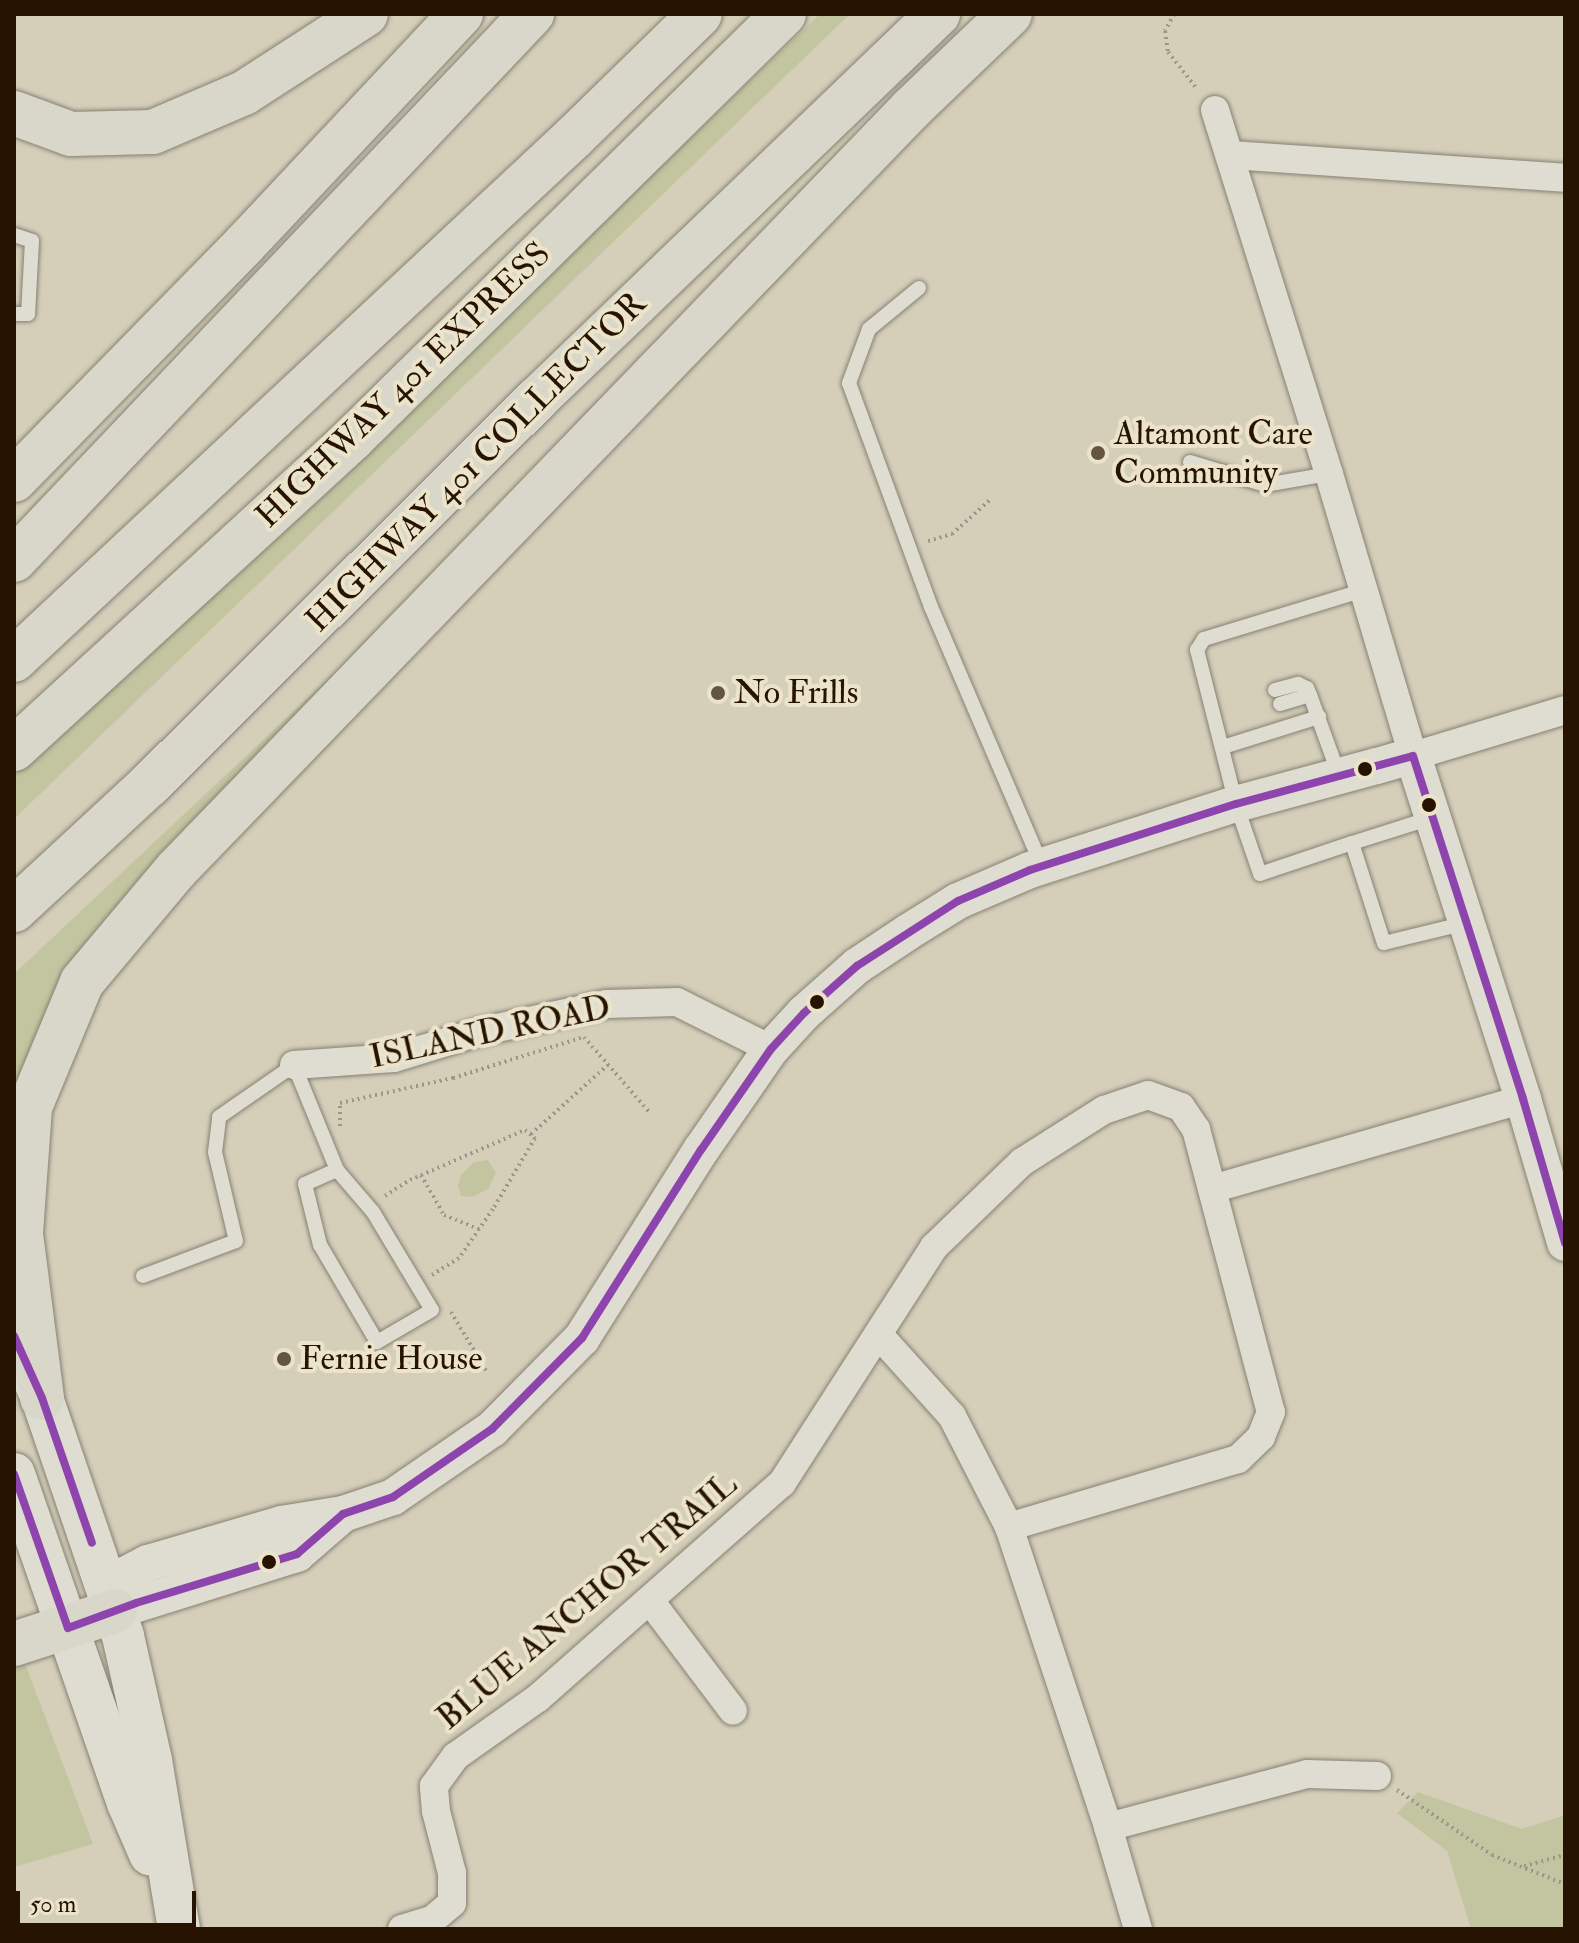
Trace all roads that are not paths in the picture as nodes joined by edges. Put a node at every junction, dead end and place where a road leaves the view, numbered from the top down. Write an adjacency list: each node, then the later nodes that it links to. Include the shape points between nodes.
1 (366, 14): 9 (highway, via 244,93 153,132 71,134)
2 (461, 14): 17 (highway)
3 (532, 14): 18 (highway)
4 (700, 14): 20 (highway, HIGHWAY 401 EXPRESS)
5 (784, 14): 25 (highway, HIGHWAY 401 EXPRESS, via 352,439)
6 (938, 14): 32 (highway, HIGHWAY 401 COLLECTOR, via 537,399 149,785)
7 (1010, 14): 44 (highway, via 911,109 198,847 82,982 30,1107 21,1233)
8 (1215, 110): 10 (street)
9 (14, 113)
10 (1230, 155): 11 (street); 16 (street)
11 (1565, 178)
12 (14, 235): 14 (lane, via 32,241 28,314)
13 (919, 288): 31 (lane, via 869,329 849,383 909,547)
14 (14, 314)
15 (1190, 462): 16 (lane, via 1265,485)
16 (1329, 474): 19 (street)
17 (14, 480)
18 (14, 560)
19 (1364, 590): 24 (lane, via 1204,639 1197,650 1221,714); 26 (street)
20 (14, 660)
21 (1277, 697): 23 (lane, via 1310,695)
22 (1565, 710): 26 (street)
23 (1319, 717): 24 (lane); 27 (lane)
24 (1223, 747): 28 (lane)
25 (14, 749)
26 (1413, 756): 27 (street); 29 (street)
27 (1339, 775): 28 (street)
28 (1236, 804): 30 (lane, via 1260,874); 31 (street)
29 (1433, 817): 30 (lane); 33 (street)
30 (1352, 843): 33 (lane, via 1384,943)
31 (1042, 867): 34 (street, via 958,901 897,938 857,966)
32 (14, 910)
33 (1467, 923): 36 (street)
34 (771, 1049): 35 (street, ISLAND ROAD, via 677,1002 606,1004 479,1032 394,1058); 48 (street, via 582,1338 492,1429 393,1497 343,1514 297,1554)
35 (294, 1065): 37 (lane); 41 (lane, via 219,1117 215,1152 236,1241)
36 (1523, 1099): 38 (street); 39 (street)
37 (337, 1170): 37 (lane, via 373,1212 432,1310 377,1342 320,1245 305,1184)
38 (1556, 1180): 40 (street)
39 (1212, 1189): 42 (street, BLUE ANCHOR TRAIL, via 1196,1129 1181,1107 1148,1095 1104,1110 1022,1162 934,1247); 46 (street, BLUE ANCHOR TRAIL, via 1271,1412 1261,1437 1238,1459)
40 (1565, 1243)
41 (143, 1276)
42 (879, 1335): 46 (street, via 952,1416); 47 (street, BLUE ANCHOR TRAIL, via 782,1483)
43 (14, 1336): 44 (main road)
44 (42, 1398): 48 (main road)
45 (14, 1474): 49 (main road)
46 (1009, 1527): 53 (street)
47 (651, 1602): 51 (street); 55 (street, BLUE ANCHOR TRAIL, via 538,1698 456,1756 434,1786 452,1873 452,1903 432,1920)
48 (115, 1611): 49 (highway); 54 (main road, via 151,1760)
49 (68, 1628): 50 (highway); 54 (main road, via 128,1803)
50 (14, 1644)
51 (733, 1711)
52 (1377, 1776): 53 (street, via 1307,1774)
53 (1108, 1827): 56 (street)
54 (177, 1919)
55 (402, 1929)
56 (1138, 1929)

